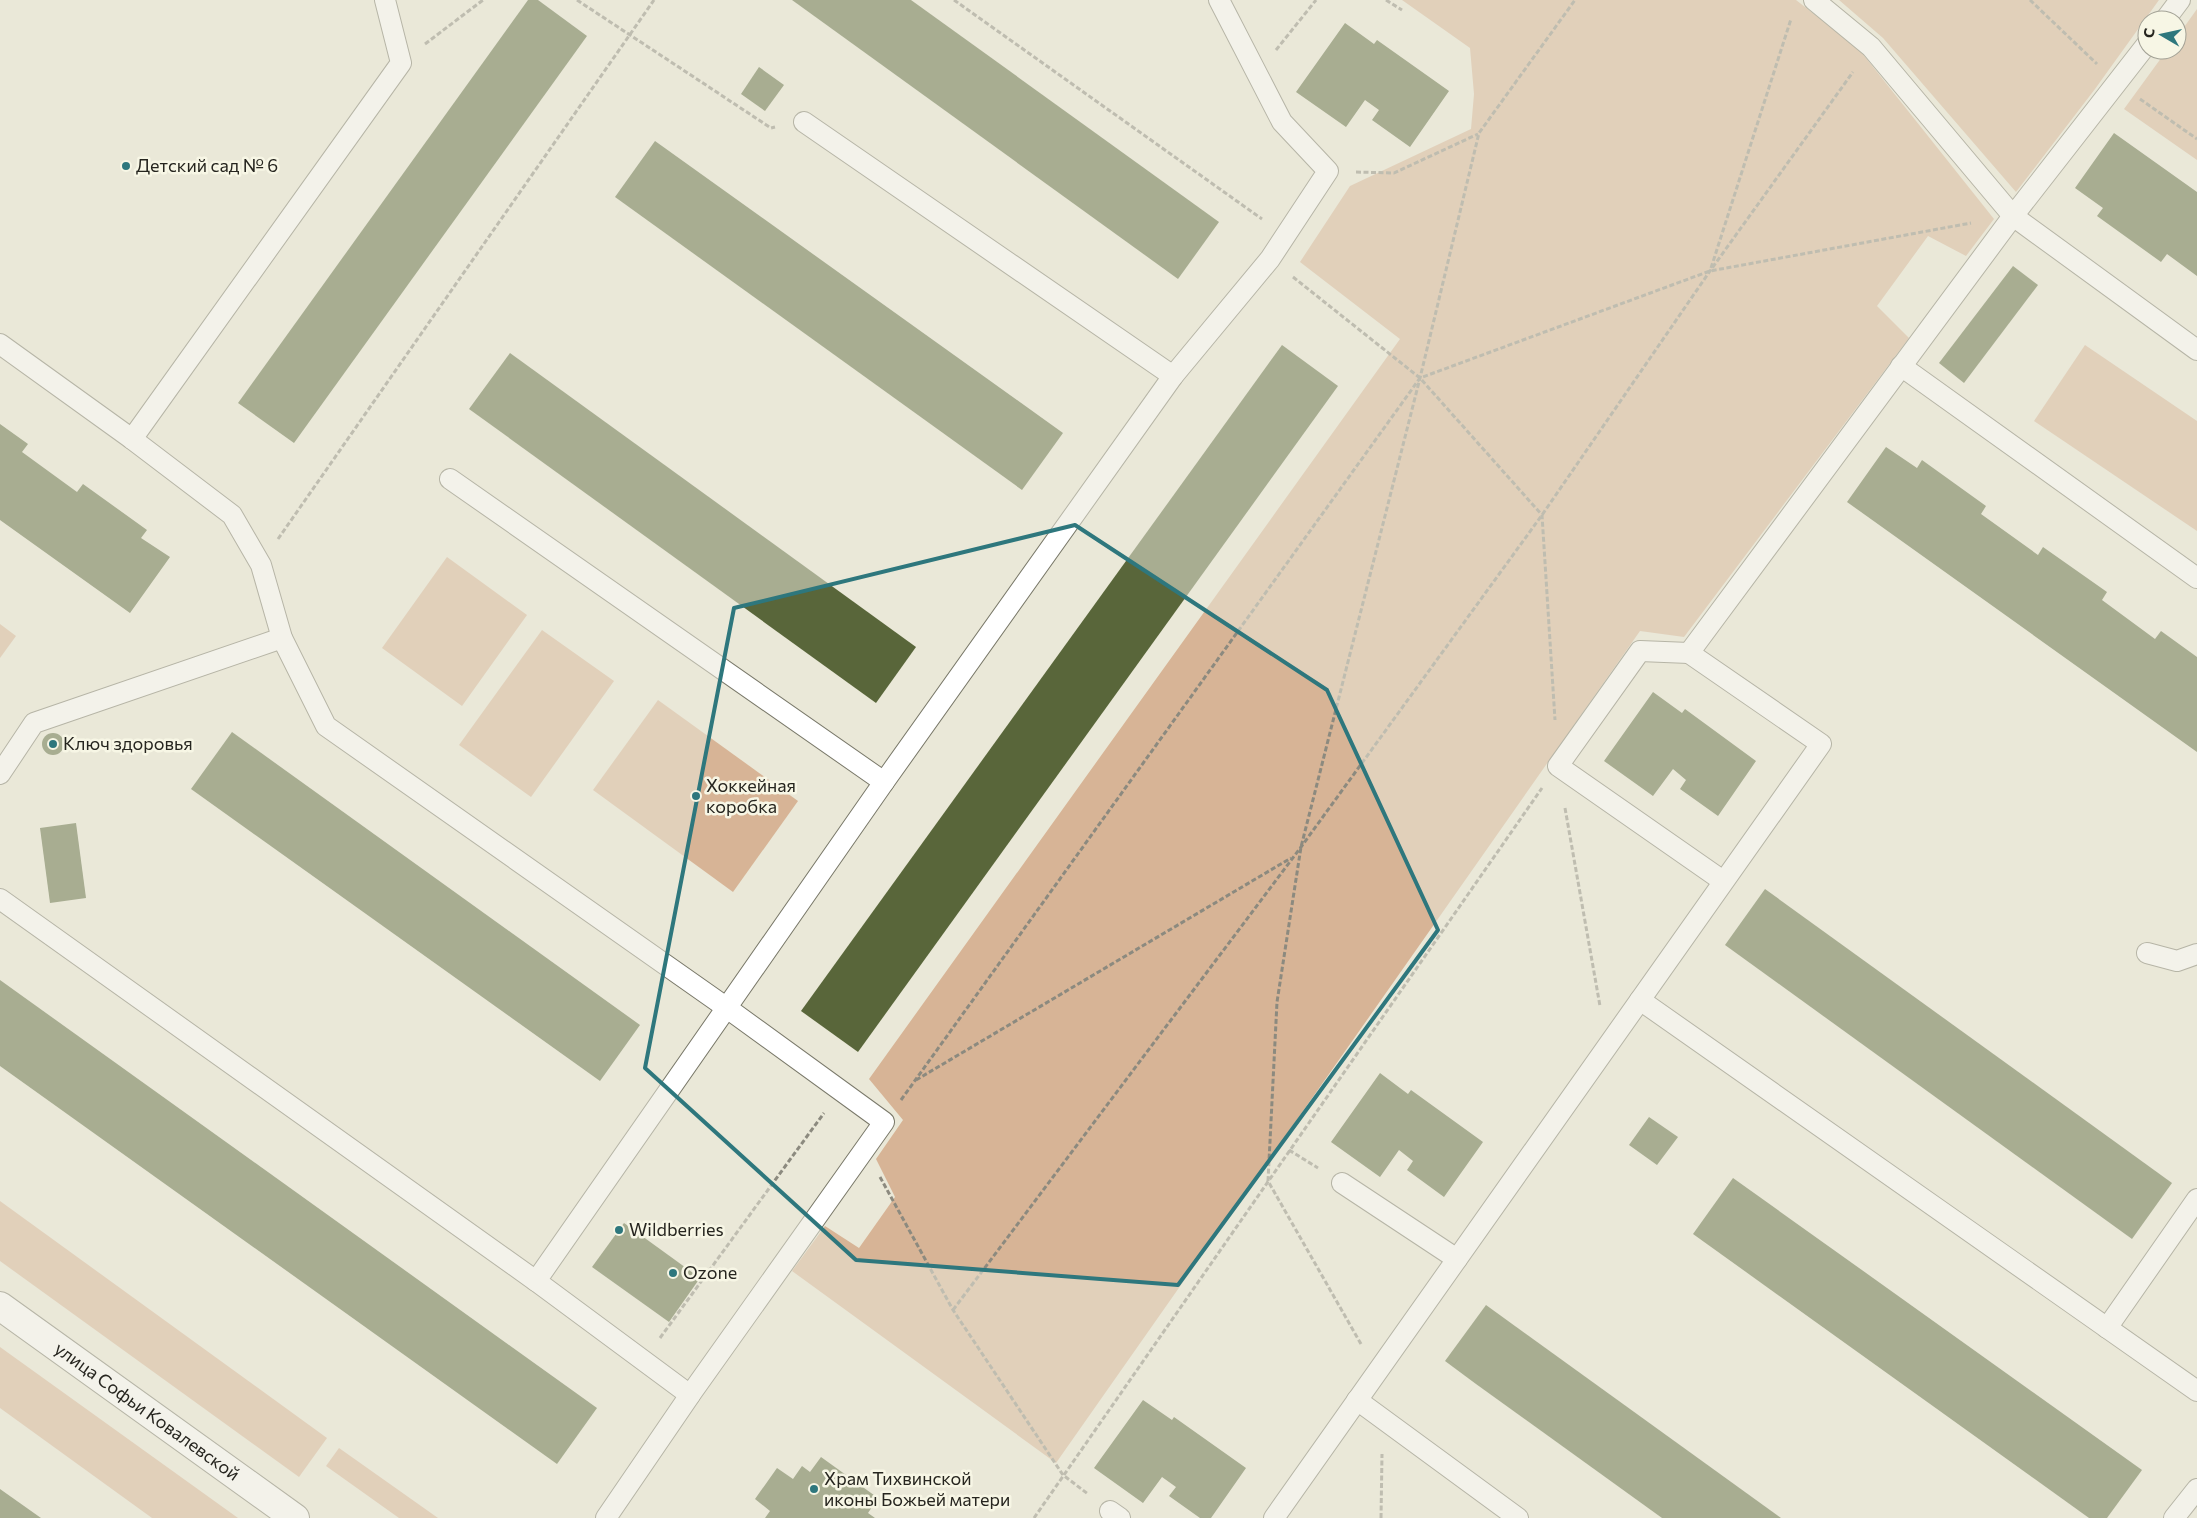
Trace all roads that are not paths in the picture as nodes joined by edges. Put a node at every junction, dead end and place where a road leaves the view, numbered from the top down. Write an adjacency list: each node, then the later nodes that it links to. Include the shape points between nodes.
1 (385, 0): 11 (lane, via 401,63)
2 (1219, 0): 10 (lane, via 1282,122 1328,171 1270,259)
3 (1814, 0): 6 (lane, via 1871,48)
4 (2137, 57): 6 (lane)
5 (804, 122): 10 (lane)
6 (2012, 216): 8 (lane); 9 (lane)
7 (0, 344): 11 (lane)
8 (2197, 350)
9 (1901, 366): 13 (lane); 15 (lane)
10 (1173, 376): 17 (lane)
11 (132, 439): 14 (lane, via 232,515 261,565)
12 (450, 479): 17 (lane)
13 (2197, 578)
14 (282, 638): 16 (lane, via 34,723); 23 (lane, via 326,726)
15 (1689, 653): 18 (lane, via 1821,744); 18 (lane, via 1640,651 1558,766)
16 (0, 774)
17 (884, 782): 23 (lane)
18 (1723, 880): 22 (lane)
19 (0, 898): 27 (lane)
20 (2147, 953): 21 (lane, via 2178,961)
21 (2197, 954)
22 (1640, 1000): 26 (lane); 29 (lane)
23 (727, 1008): 27 (lane); 31 (lane, via 884,1122)
24 (1342, 1183): 26 (lane)
25 (2197, 1199): 29 (lane)
26 (1457, 1259): 32 (lane)
27 (536, 1281): 31 (lane)
28 (0, 1306): 34 (street, улица Софьи Ковалевской)
29 (2106, 1328): 30 (lane)
30 (2197, 1391)
31 (690, 1395): 35 (lane)
32 (1358, 1400): 36 (lane); 37 (lane)
33 (2197, 1489): 38 (lane)
34 (286, 1515)
35 (606, 1518)
36 (1274, 1518)
37 (1518, 1518)
38 (2174, 1518)

